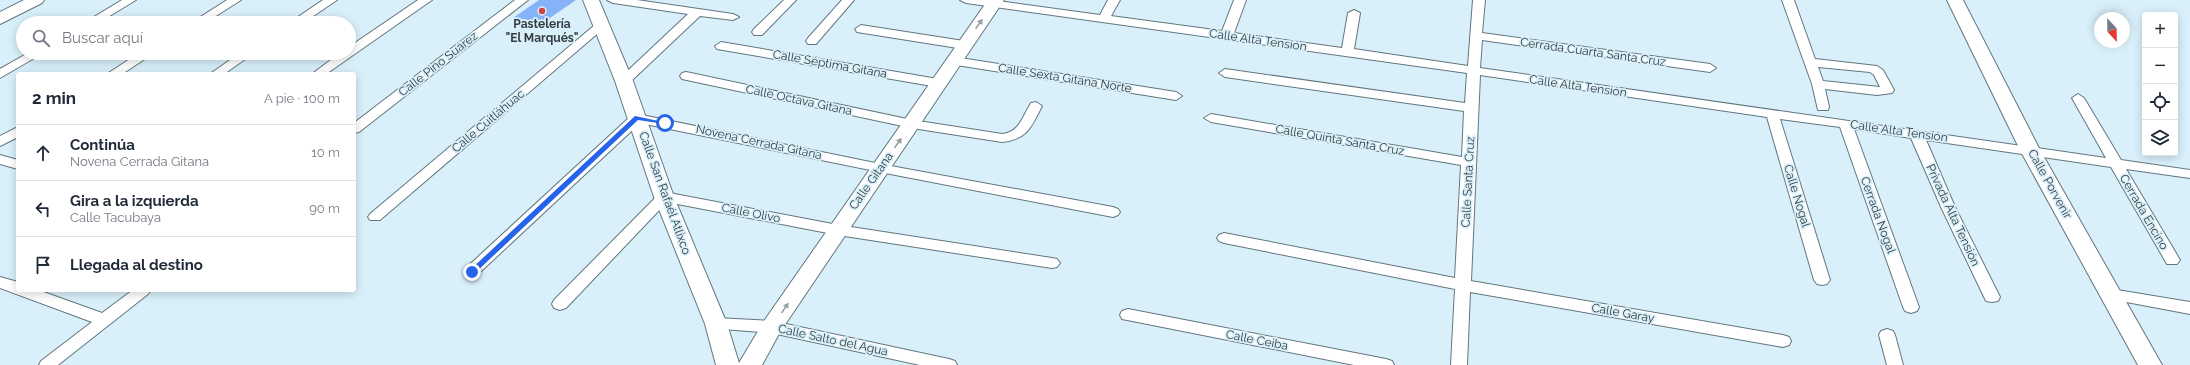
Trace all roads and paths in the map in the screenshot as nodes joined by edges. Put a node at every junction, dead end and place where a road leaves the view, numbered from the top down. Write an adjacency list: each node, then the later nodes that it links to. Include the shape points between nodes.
1 (36, 0): 25 (street)
2 (130, 0): 20 (street)
3 (235, 0): 21 (street)
4 (331, 0): 22 (street)
5 (426, 0): 33 (street)
6 (522, 0): 62 (street, Calle Pino Suárez)
7 (592, 0): 26 (street, Calle San Rafaél Atlixco)
8 (613, 0): 18 (street)
9 (790, 0): 28 (street)
10 (848, 0): 31 (street)
11 (966, 0): 17 (street, Calle Alta Tensión)
12 (1114, 0): 24 (street)
13 (1240, 0): 29 (street)
14 (1479, 0): 30 (street, Calle Santa Cruz)
15 (1788, 0): 40 (street)
16 (1954, 0): 66 (street, Calle Porvenir)
17 (995, 2): 24 (street, Calle Alta Tensión); 35 (street, Calle Gitana, one-way to 17)
18 (697, 12): 23 (street); 49 (street)
19 (1354, 13): 34 (street)
20 (102, 16)
21 (209, 16)
22 (306, 16)
23 (733, 17)
24 (1104, 18): 29 (street, Calle Alta Tensión)
25 (0, 19)
26 (600, 26): 49 (street, Calle San Rafaél Atlixco); 75 (street, Calle Cuitláhuac)
27 (861, 29): 35 (street, Calle Sexta Gitana Norte)
28 (758, 32)
29 (1226, 35): 34 (street, Calle Alta Tensión)
30 (1477, 36): 41 (street, Cerrada Cuarta Santa Cruz); 42 (street, Calle Santa Cruz)
31 (812, 41)
32 (721, 46): 50 (street, Calle Séptima Gitana)
33 (356, 48)
34 (1347, 52): 42 (street, Calle Alta Tensión)
35 (959, 53): 50 (street, Calle Gitana); 52 (street, Calle Sexta Gitana Norte)
36 (25, 60): 47 (street)
37 (136, 60): 43 (street)
38 (237, 60): 44 (street)
39 (339, 60): 45 (street)
40 (1810, 62): 51 (street); 51 (street, via 1873,69 1880,73 1888,90)
41 (1710, 68)
42 (1474, 70): 56 (street, Calle Santa Cruz); 57 (street, Calle Alta Tensión)
43 (116, 72)
44 (219, 72)
45 (321, 72)
46 (1225, 73): 56 (street)
47 (0, 74)
48 (686, 76): 61 (street, Calle Octava Gitana)
49 (624, 81): 58 (street, Calle San Rafaél Atlixco)
50 (938, 83): 61 (street, Calle Gitana)
51 (1818, 84): 55 (street)
52 (1176, 96)
53 (2078, 98): 69 (street, Cerrada Encino)
54 (1036, 106): 61 (street, Calle Octava Gitana, via 1022,133 1012,138)
55 (1823, 107)
56 (1471, 108): 68 (street, Calle Santa Cruz)
57 (1772, 113): 60 (street, Calle Alta Tensión); 81 (street, Calle Nogal)
58 (637, 118): 71 (street, Novena Cerrada Gitana); 73 (street, Calle San Rafaél Atlixco); 80 (street)
59 (1211, 118): 68 (street, Calle Quinta Santa Cruz)
60 (1845, 123): 64 (street, Calle Alta Tensión); 90 (street, Cerrada Nogal)
61 (912, 124): 71 (street, Calle Gitana, one-way to 61)
62 (356, 127)
63 (16, 132): 65 (street)
64 (1916, 133): 66 (street, Calle Alta Tensión); 88 (street, Privada Alta Tensión)
65 (0, 142)
66 (2030, 150): 69 (street, Calle Alta Tensión); 87 (street, Calle Porvenir)
67 (0, 159): 70 (street)
68 (1469, 162): 83 (street, Calle Santa Cruz)
69 (2116, 163): 72 (street, Calle Alta Tensión); 78 (street, Cerrada Encino)
70 (16, 164)
71 (880, 168): 74 (street, Novena Cerrada Gitana); 76 (street, Calle Gitana)
72 (2190, 174)
73 (664, 196): 76 (street, Calle Olivo); 89 (street); 94 (street, Calle San Rafaél Atlixco)
74 (1113, 212)
75 (375, 217)
76 (838, 230): 79 (street, Calle Olivo); 95 (street, Calle Gitana, one-way to 76)
77 (1224, 238): 83 (street, Calle Garay)
78 (2172, 260)
79 (1052, 263)
80 (472, 272)
81 (1822, 280)
82 (0, 282): 84 (street)
83 (1463, 285): 97 (street, Calle Garay); 103 (street, Calle Santa Cruz)
84 (16, 287)
85 (27, 292): 93 (street)
86 (140, 292): 93 (street)
87 (2111, 294): 91 (street); 105 (street, Calle Porvenir)
88 (1992, 297)
89 (560, 304)
90 (1911, 307)
91 (2190, 308)
92 (1128, 315): 102 (street, Calle Ceiba)
93 (104, 320): 98 (street)
94 (716, 324): 95 (street, Calle Salto del Agua); 99 (street, Calle San Rafaél Atlixco)
95 (772, 327): 100 (street, Calle Gitana); 101 (street, Calle Salto del Agua)
96 (1887, 335): 104 (street)
97 (1783, 341)
98 (47, 365)
99 (728, 365)
100 (750, 365)
101 (949, 365)
102 (1386, 365)
103 (1459, 365)
104 (1895, 365)
105 (2150, 365)

